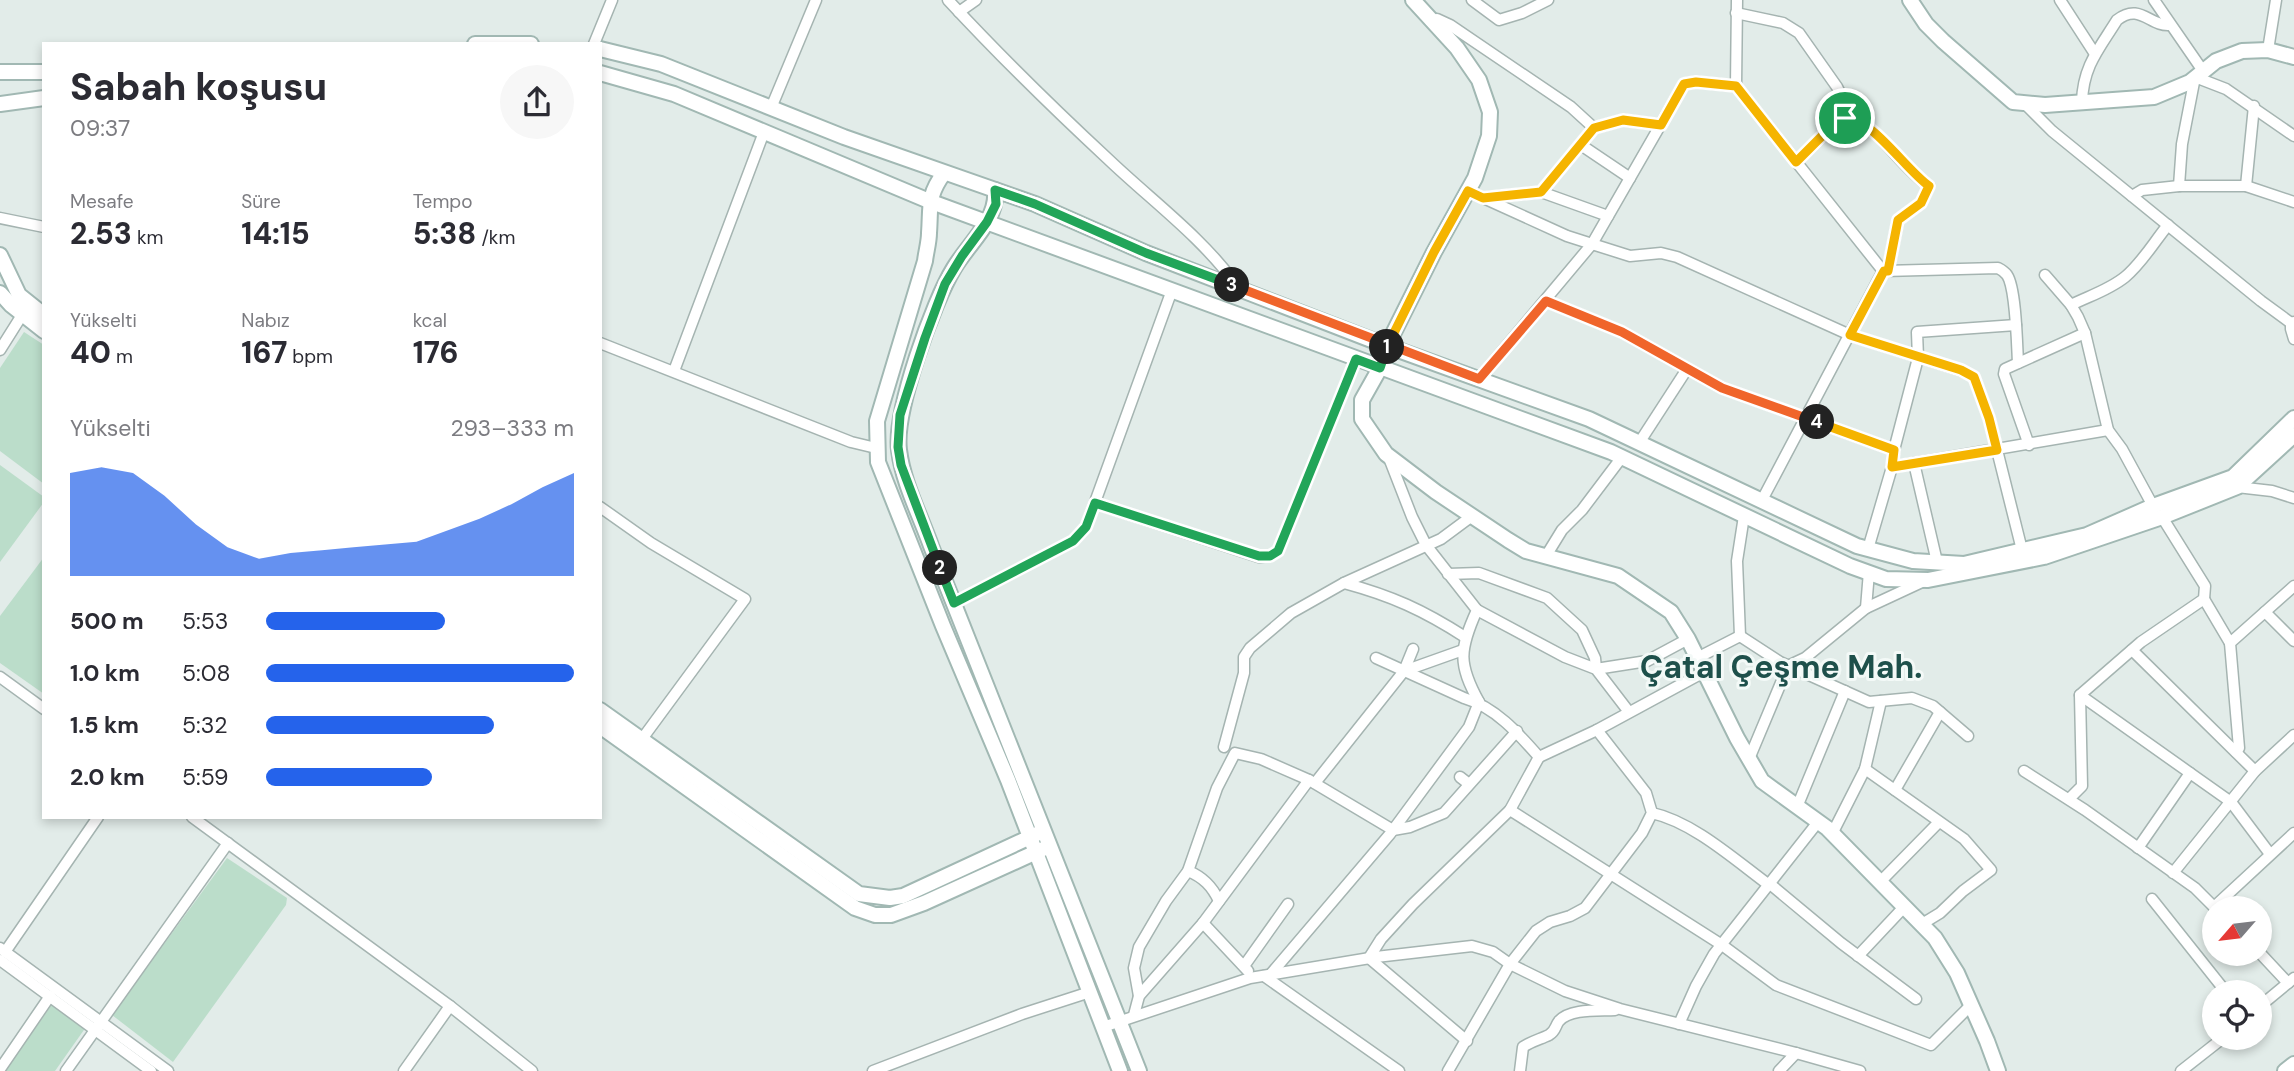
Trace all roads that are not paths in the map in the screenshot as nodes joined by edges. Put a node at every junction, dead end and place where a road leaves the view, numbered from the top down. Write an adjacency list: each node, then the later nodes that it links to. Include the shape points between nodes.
1 (612, 0): 17 (street)
2 (816, 0): 32 (street)
3 (948, 0): 13 (street)
4 (976, 0): 13 (street)
5 (1413, 0): 15 (street)
6 (1472, 0): 7 (street, via 1499,20)
7 (1548, 0)
8 (1737, 0): 14 (street)
9 (1910, 0): 29 (street, via 1943,41 2004,96)
10 (2060, 0): 20 (street)
11 (2154, 0): 16 (street)
12 (2276, 0): 19 (street)
13 (959, 12): 60 (street, via 1195,238)
14 (1736, 13): 26 (street); 33 (street, via 1783,23 1799,33 1837,87)
15 (1430, 21): 35 (street, via 1450,25 1571,107); 45 (street, via 1457,48 1479,80 1490,112 1489,136)
16 (2170, 25): 20 (street, via 2141,14 2125,15); 25 (street)
17 (595, 42)
18 (602, 49): 32 (street, via 661,64)
19 (2268, 50): 21 (street); 25 (street, via 2242,51)
20 (2095, 54): 28 (street, via 2084,76)
21 (2294, 57)
22 (0, 72): 23 (street)
23 (42, 72)
24 (602, 74): 36 (street, via 674,94)
25 (2199, 74): 28 (street, via 2154,97); 31 (street); 42 (street, via 2182,144)
26 (1736, 86): 34 (street, via 1684,84); 39 (street)
27 (42, 98): 30 (street)
28 (2082, 102): 29 (street)
29 (2024, 103): 47 (street)
30 (0, 104)
31 (2254, 106): 37 (street); 43 (street)
32 (771, 108): 40 (street)
33 (1845, 118): 39 (street); 58 (street, via 1869,128 1929,186 1921,203 1898,220)
34 (1661, 125): 35 (street, via 1623,120); 41 (street)
35 (1594, 128): 38 (street)
36 (764, 132): 49 (street); 81 (street)
37 (2294, 136)
38 (1581, 145): 41 (street); 46 (street)
39 (1796, 162): 58 (street)
40 (944, 173): 44 (street); 49 (street)
41 (1630, 178): 51 (street)
42 (2179, 186): 43 (street); 47 (street, via 2142,190)
43 (2246, 186): 50 (street)
44 (995, 190): 53 (street, via 996,204); 60 (street)
45 (1468, 191): 48 (street); 74 (street)
46 (1541, 192): 48 (street); 51 (street)
47 (2132, 196): 54 (street)
48 (1483, 198): 56 (street)
49 (929, 201): 53 (street); 89 (street, via 925,261 881,405)
50 (2294, 202)
51 (1608, 216): 56 (street)
52 (0, 218): 55 (street)
53 (987, 222): 61 (street); 115 (street, via 938,300 898,431 901,465)
54 (2168, 225): 64 (street, via 2124,278); 67 (street)
55 (42, 227)
56 (1592, 244): 63 (street); 71 (street, via 1630,256 1661,253 1676,257)
57 (0, 255): 65 (street, via 19,295)
58 (1886, 271): 68 (street, via 1998,268 2010,282); 71 (street)
59 (2045, 275): 64 (street)
60 (1238, 288): 74 (street)
61 (1172, 290): 77 (street); 99 (street)
62 (0, 293): 66 (street)
63 (1546, 301): 80 (street, via 1622,332); 82 (street)
64 (2071, 305): 70 (street)
65 (42, 313)
66 (22, 315): 69 (street); 75 (street)
67 (2293, 322): 72 (street)
68 (2016, 326): 76 (street, via 1917,332); 78 (street)
69 (42, 330)
70 (2085, 333): 78 (street); 85 (street)
71 (1850, 335): 76 (street); 83 (street)
72 (2294, 339)
73 (602, 345): 81 (street)
74 (1387, 346): 79 (street); 82 (street)
75 (0, 350)
76 (1918, 358): 90 (street); 91 (street, via 1974,377)
77 (1356, 359): 79 (street); 99 (street, via 1274,554 1259,556)
78 (2018, 363): 88 (street, via 2004,374)
79 (1380, 368): 92 (street, via 1362,400 1362,419); 93 (street)
80 (1687, 369): 83 (street, via 1722,388); 87 (street)
81 (674, 371): 89 (street, via 850,442)
82 (1479, 379): 87 (street, via 1589,419)
83 (1806, 418): 90 (street); 98 (street)
84 (2294, 418): 101 (street, via 2232,477)
85 (2108, 430): 88 (street); 101 (street)
86 (2294, 435): 96 (street)
87 (1639, 443): 98 (street)
88 (2029, 444): 91 (street)
89 (876, 448): 169 (street, via 882,475)
90 (1894, 450): 95 (street)
91 (1997, 450): 94 (street); 106 (street)
92 (1388, 455): 102 (street); 104 (street)
93 (1622, 457): 103 (street); 107 (street)
94 (1914, 463): 95 (street); 108 (street)
95 (1892, 467): 105 (street)
96 (2237, 487): 97 (street); 101 (street)
97 (2294, 498)
98 (1762, 500): 105 (street)
99 (1095, 503): 115 (street, via 1086,527 1073,541)
100 (602, 508): 147 (street, via 746,599)
101 (2157, 512): 106 (street); 111 (street, via 2044,557); 114 (street, via 2204,586)
102 (1472, 516): 104 (street, via 1441,540); 107 (street, via 1526,551)
103 (1744, 516): 109 (street); 119 (street, via 1737,561)
104 (1426, 545): 110 (street); 112 (street)
105 (1868, 549): 108 (street)
106 (2022, 550): 108 (street, via 1965,564)
107 (1546, 556): 121 (street, via 1618,576 1671,612)
108 (1937, 562)
109 (1869, 572): 111 (street, via 1886,579); 116 (street)
110 (1448, 574): 117 (street); 130 (street, via 1479,573 1547,598 1582,630)
111 (1928, 580): 116 (street)
112 (1344, 583): 120 (street, via 1389,596); 148 (street, via 1291,613 1250,648 1244,657)
113 (2294, 586): 118 (street)
114 (2204, 599): 123 (street); 126 (street)
115 (954, 603): 169 (street)
116 (1866, 608): 129 (street, via 1805,658)
117 (1476, 610): 120 (street); 130 (street)
118 (2265, 612): 122 (street); 123 (street)
119 (1740, 636): 128 (street); 129 (street)
120 (1465, 637): 125 (street)
121 (1688, 639): 128 (street); 130 (street, via 1647,661)
122 (2294, 641)
123 (2230, 643): 149 (street)
124 (1413, 649): 131 (street)
125 (1463, 650): 131 (street); 137 (street, via 1469,684)
126 (2132, 650): 135 (street); 149 (street)
127 (1376, 658): 131 (street)
128 (1697, 658): 132 (street)
129 (1788, 666): 134 (street); 151 (street)
130 (1595, 669): 140 (street)
131 (1404, 671): 137 (street); 156 (street)
132 (1704, 672): 140 (street); 151 (street)
133 (0, 677): 138 (street)
134 (1845, 691): 136 (street, via 1869,702); 160 (street)
135 (2080, 695): 155 (street); 158 (street, via 2082,786)
136 (1881, 701): 141 (street, via 1912,698); 152 (street)
137 (1479, 702): 144 (street); 167 (street, via 1469,727)
138 (42, 708)
139 (602, 711): 147 (street)
140 (1629, 712): 143 (street)
141 (1940, 712): 146 (street); 157 (street)
142 (602, 727): 173 (street, via 855,908 875,915 891,915 925,903)
143 (1597, 730): 150 (street); 162 (street, via 1646,793)
144 (1517, 732): 150 (street); 167 (street, via 1465,781 1444,813)
145 (2294, 735): 154 (street)
146 (1968, 736)
147 (642, 739): 169 (street, via 859,894 902,896)
148 (1224, 747)
149 (2236, 752): 154 (street)
150 (1539, 757): 161 (street)
151 (1749, 759): 160 (street, via 1762,781)
152 (1865, 769): 157 (street); 170 (street)
153 (2024, 771): 158 (street)
154 (2255, 771): 159 (street)
155 (2190, 773): 159 (street); 172 (street)
156 (1312, 782): 167 (street); 175 (street, via 1261,759 1235,753 1217,788); 183 (street)
157 (1895, 790): 166 (street)
158 (2068, 799): 172 (street)
159 (2231, 802): 174 (street); 177 (street)
160 (1797, 807): 165 (street)
161 (1510, 810): 176 (street); 191 (street, via 1413,904)
162 (1652, 813): 176 (street); 179 (street, via 1669,817)
163 (98, 819): 190 (street)
164 (195, 819): 171 (street)
165 (1818, 822): 170 (street); 179 (street)
166 (1939, 822): 178 (street); 187 (street, via 1964,839 1992,870)
167 (1393, 830): 195 (street)
168 (2294, 833): 174 (street)
169 (1037, 834): 173 (street)
170 (1832, 834): 178 (street)
171 (228, 843): 204 (street); 209 (street)
172 (2138, 848): 177 (street)
173 (1043, 849): 198 (street); 207 (street)
174 (2270, 854): 181 (street)
175 (1188, 871): 183 (street, via 1199,875); 200 (street, via 1139,947 1135,968)
176 (1611, 872): 188 (street); 193 (street, via 1584,908 1536,931)
177 (2173, 873): 180 (street)
178 (1881, 881): 185 (street)
179 (1770, 885): 188 (street); 189 (street)
180 (2203, 896)
181 (2227, 896)
182 (2152, 899): 196 (street)
183 (1219, 901): 186 (street)
184 (1288, 904): 194 (street)
185 (1905, 906): 187 (street); 189 (street)
186 (1203, 923): 194 (street); 200 (street)
187 (1922, 924): 203 (street, via 1957,973)
188 (1722, 945): 203 (street, via 1776,985 1931,1045); 208 (street, via 1704,970)
189 (1858, 956): 202 (street)
190 (1, 957): 199 (street); 209 (street)
191 (1370, 958): 193 (street, via 1472,946 1493,952); 195 (street); 211 (street)
192 (2272, 963): 197 (street)
193 (1510, 964): 205 (street, via 1565,991); 211 (street)
194 (1244, 967): 195 (street)
195 (1263, 976): 206 (street); 224 (street)
196 (2216, 980)
197 (2291, 980): 201 (street)
198 (1090, 992): 210 (street); 221 (street)
199 (50, 996): 209 (street); 215 (street)
200 (1139, 996): 206 (street)
201 (2272, 996)
202 (1916, 999)
203 (1971, 1005): 229 (street)
204 (450, 1006): 219 (street); 220 (street)
205 (1620, 1009): 208 (street); 226 (street, via 1574,1013 1558,1021 1549,1035 1523,1047)
206 (1134, 1015): 207 (street)
207 (1120, 1021): 210 (street); 223 (street)
208 (1679, 1024): 213 (street)
209 (97, 1025): 216 (street); 217 (street); 218 (street)
210 (1103, 1027): 222 (street)
211 (1467, 1041): 225 (street)
212 (2208, 1050): 230 (street)
213 (1796, 1052): 227 (street); 228 (street)
214 (2294, 1065): 231 (street)
215 (0, 1069)
216 (66, 1071)
217 (151, 1071)
218 (168, 1071)
219 (404, 1071)
220 (532, 1071)
221 (873, 1071)
222 (1120, 1071)
223 (1139, 1071)
224 (1399, 1071)
225 (1448, 1071)
226 (1520, 1071)
227 (1779, 1071)
228 (1860, 1071)
229 (1998, 1071)
230 (2181, 1071)
231 (2285, 1071)

